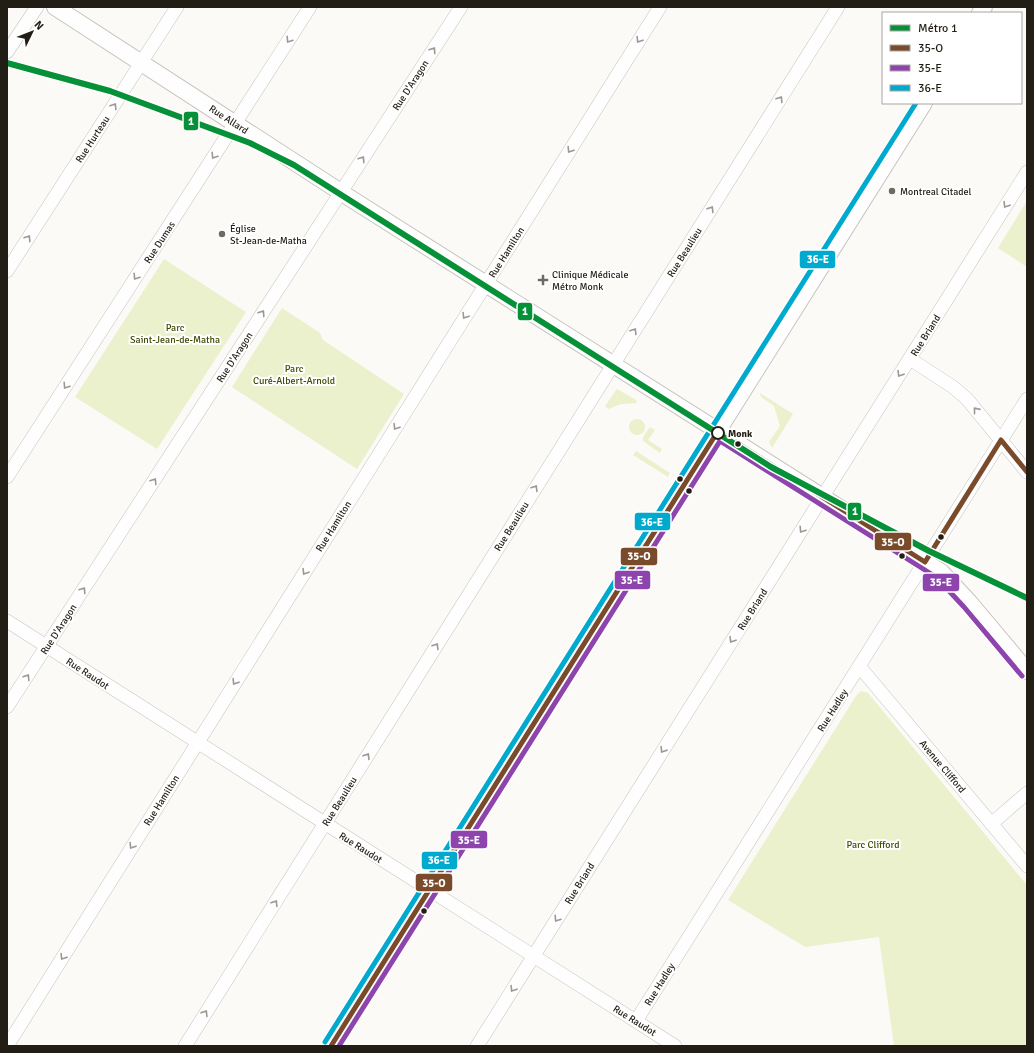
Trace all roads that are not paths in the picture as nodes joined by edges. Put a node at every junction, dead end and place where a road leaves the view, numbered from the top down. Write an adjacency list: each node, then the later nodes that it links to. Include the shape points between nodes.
1 (36, 7): 8 (street)
2 (55, 7): 9 (street, Rue Allard)
3 (177, 7): 9 (street, Rue Hurteau)
4 (310, 7): 11 (street, Rue Dumas, one-way to 11)
5 (461, 7): 13 (street, Rue D'Aragon, one-way to 5)
6 (660, 7): 15 (street, Rue Hamilton, one-way to 15)
7 (838, 7): 17 (street, Rue Beaulieu, one-way to 7)
8 (7, 52)
9 (141, 63): 11 (street, Rue Allard); 14 (street, Rue Hurteau, one-way to 9)
10 (923, 104): 19 (street)
11 (235, 123): 13 (street, Rue Allard); 22 (street, Rue Dumas, one-way to 22)
12 (1027, 172): 16 (street, Rue Briand, one-way to 16)
13 (341, 192): 15 (street, Rue Allard); 26 (street, Rue D'Aragon, one-way to 13)
14 (7, 271)
15 (486, 283): 17 (street, Rue Allard); 30 (street, Rue Hamilton, one-way to 30)
16 (910, 359): 20 (street, one-way to 16, via 960,392); 23 (street, Rue Briand, one-way to 23)
17 (613, 364): 19 (street, Rue Allard); 32 (street, Rue Beaulieu, one-way to 17)
18 (1027, 399): 20 (street, Rue Hadley)
19 (718, 431): 23 (street, Rue Allard); 35 (street)
20 (1001, 440): 21 (street); 24 (street, Rue Hadley)
21 (1027, 472)
22 (7, 477)
23 (823, 497): 24 (street, Rue Allard); 36 (street, Rue Briand, one-way to 36)
24 (925, 562): 27 (street, Rue Hadley); 28 (street, Rue Allard, via 941,572 956,588)
25 (7, 621): 26 (street, Rue Raudot)
26 (46, 647): 29 (street, Rue D'Aragon, one-way to 26); 30 (street, Rue Raudot)
27 (859, 666): 33 (street, Avenue Clifford); 37 (street, Rue Hadley)
28 (1027, 671)
29 (7, 707)
30 (198, 742): 32 (street, Rue Raudot); 38 (street, Rue Hamilton, one-way to 38)
31 (1027, 793): 33 (street)
32 (324, 824): 35 (street, Rue Raudot); 39 (street, Rue Beaulieu, one-way to 32)
33 (991, 824): 34 (street, Avenue Clifford)
34 (1027, 866)
35 (429, 890): 36 (street, Rue Raudot); 40 (street)
36 (533, 956): 37 (street, Rue Raudot); 41 (street, Rue Briand, one-way to 41)
37 (636, 1021): 42 (street, Rue Raudot)
38 (7, 1046)
39 (185, 1046)
40 (331, 1046)
41 (477, 1046)
42 (675, 1046)

